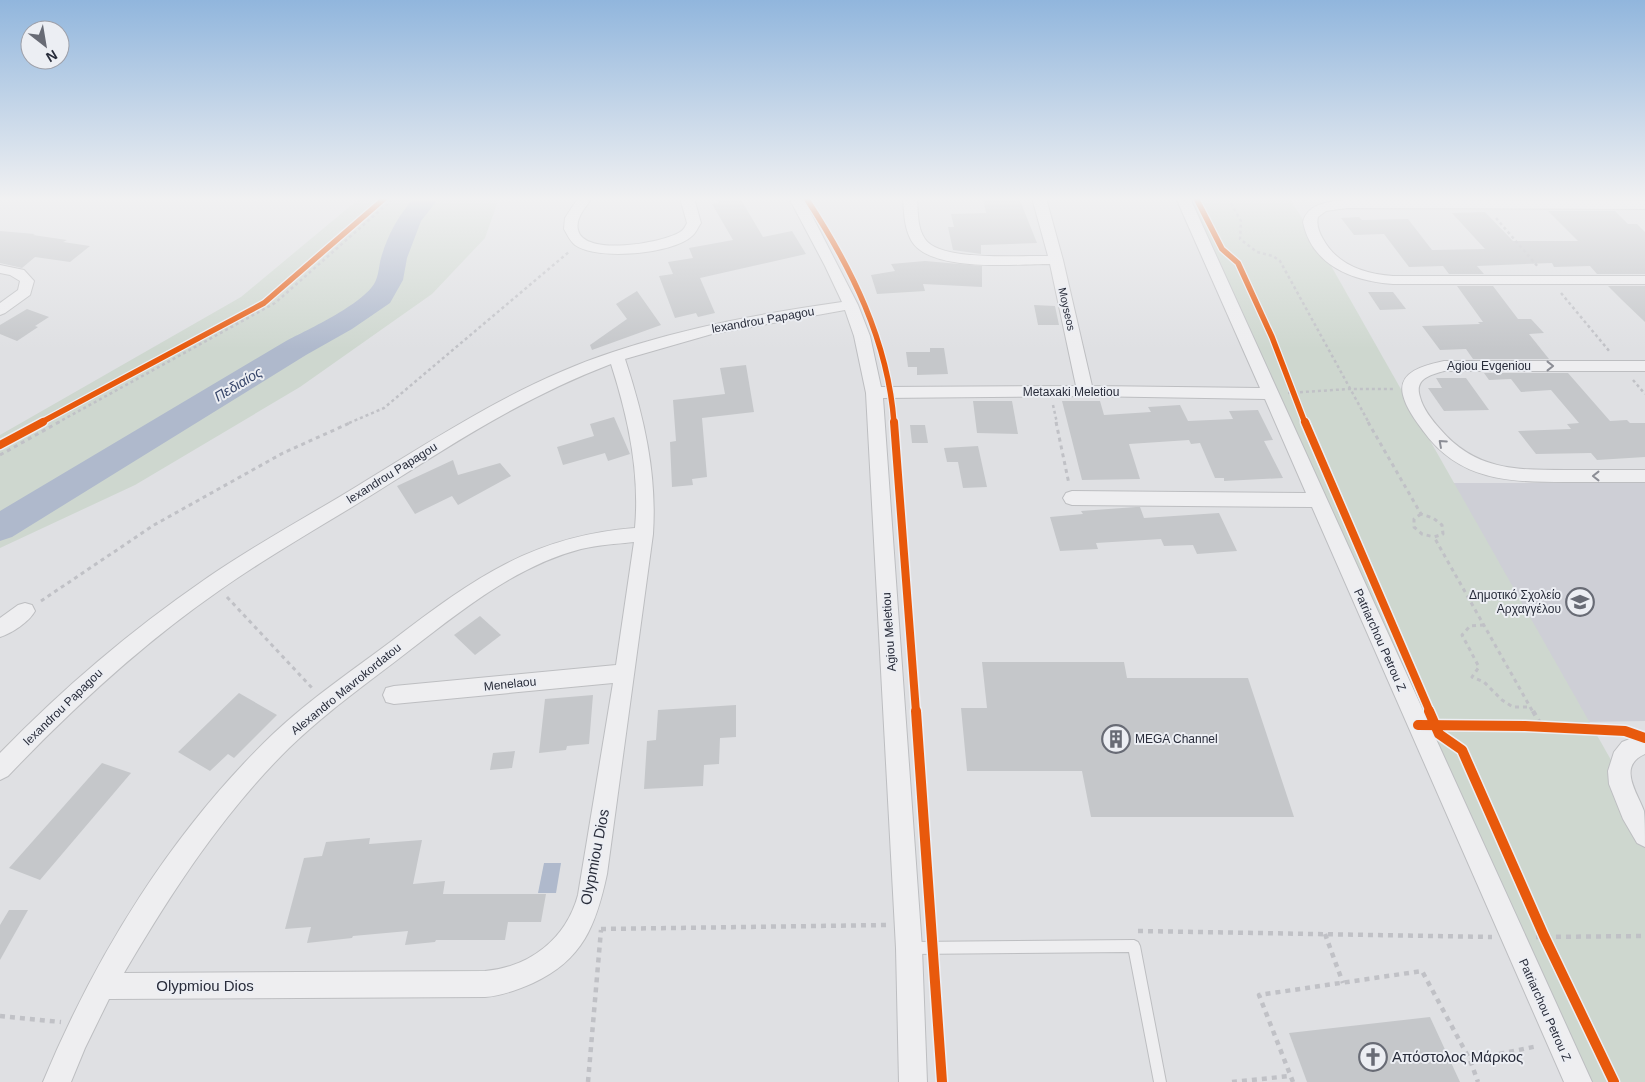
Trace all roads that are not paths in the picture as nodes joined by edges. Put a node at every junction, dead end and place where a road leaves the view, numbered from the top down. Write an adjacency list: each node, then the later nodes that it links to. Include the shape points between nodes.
1 (600, 248): 2 (street)
2 (622, 248)
3 (824, 248): 11 (street, Agiou Meletiou)
4 (927, 248): 8 (street, via 955,259)
5 (1053, 248): 8 (street, Moyseos)
6 (1205, 248): 17 (street, Patriarchou Petrou Z)
7 (1322, 248): 10 (street, via 1327,257 1342,267 1372,278)
8 (1056, 260): 15 (street, Moyseos)
9 (0, 269): 12 (street, via 18,272 27,281 24,292)
10 (1645, 280)
11 (851, 305): 13 (street, lexandrou Papagou, via 720,326); 16 (street, Agiou Meletiou)
12 (0, 310)
13 (616, 356): 21 (street, Olypmiou Dios, via 629,393 641,452 645,486); 27 (street, lexandrou Papagou, via 496,409 215,583 112,661 59,708)
14 (1645, 366): 18 (street, Agiou Evgeniou, one-way to 14, via 1525,476 1479,467 1436,437 1414,405 1410,389 1419,374 1444,366)
15 (1085, 392): 16 (street, Metaxaki Meletiou); 17 (street, Metaxaki Meletiou)
16 (874, 393): 29 (street, Agiou Meletiou)
17 (1269, 394): 20 (street, Patriarchou Petrou Z)
18 (1645, 476)
19 (1072, 498): 20 (street)
20 (1318, 500): 34 (street, Patriarchou Petrou Z)
21 (644, 534): 24 (street, Olypmiou Dios); 30 (street, Alexandro Mavrokordatou, via 580,542 510,569 482,586 326,702 282,741 200,833 166,880)
22 (25, 611): 23 (street)
23 (0, 629)
24 (625, 673): 25 (street, Menelaou); 30 (street, Olypmiou Dios, via 589,901 577,930 547,961 522,975 496,983)
25 (394, 695)
26 (1645, 743): 28 (street, via 1628,752 1619,764 1618,775 1628,806)
27 (0, 769)
28 (1645, 835)
29 (909, 948): 32 (street, Agiou Meletiou); 33 (lane, via 1134,946)
30 (102, 986): 31 (street, Alexandro Mavrokordatou, via 81,1024)
31 (57, 1082)
32 (913, 1082)
33 (1160, 1082)
34 (1578, 1082)

